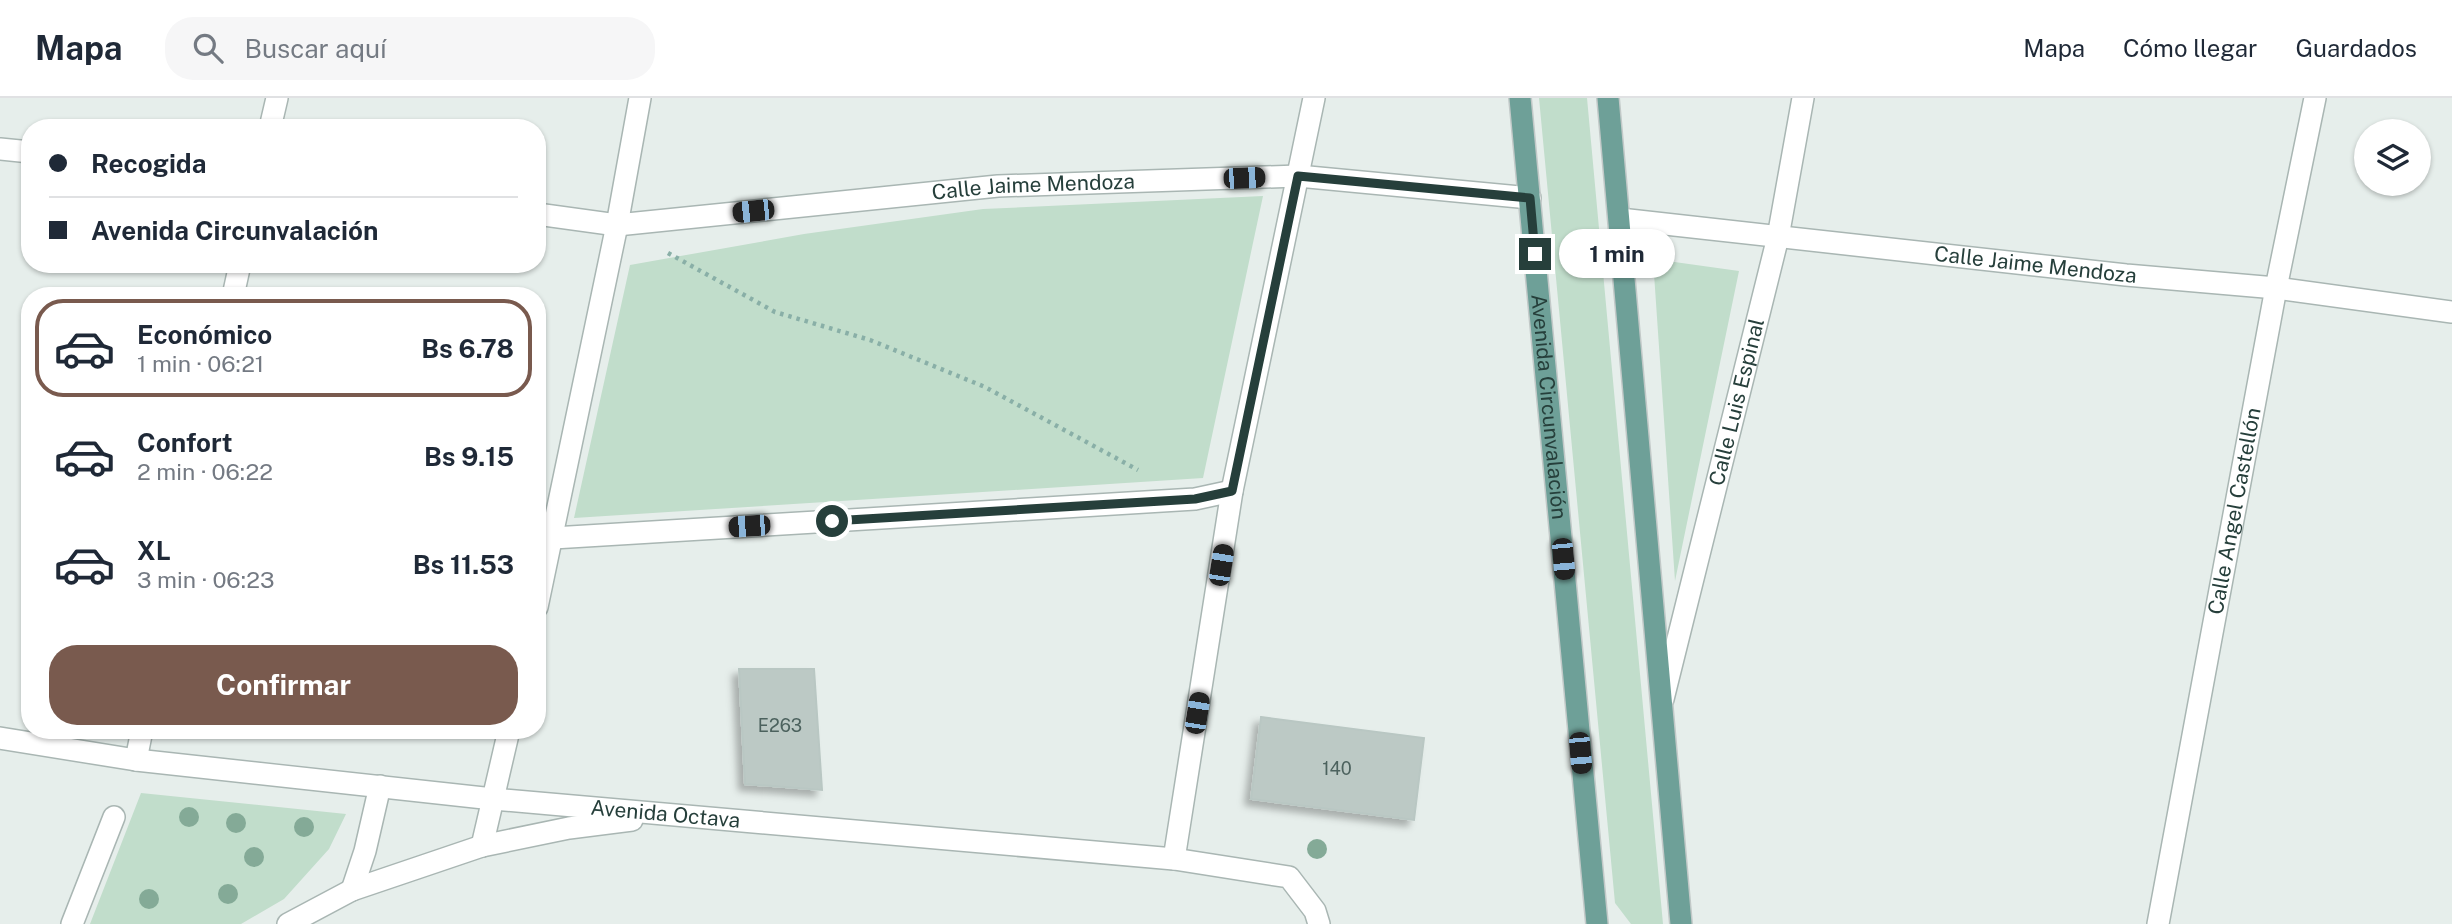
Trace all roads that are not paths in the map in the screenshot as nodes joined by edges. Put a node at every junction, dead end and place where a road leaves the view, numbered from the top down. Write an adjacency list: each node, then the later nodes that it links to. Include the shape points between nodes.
1 (277, 98): 8 (street)
2 (639, 98): 15 (street)
3 (1314, 98): 11 (street)
4 (1520, 98): 12 (main road, Avenida Circunvalación)
5 (1608, 98): 14 (main road)
6 (1803, 98): 16 (street, Calle Luis Espinal)
7 (2315, 98): 17 (street, Calle Angel Castellón)
8 (272, 119)
9 (0, 149): 10 (street)
10 (21, 151)
11 (1298, 176): 12 (street, Calle Jaime Mendoza); 15 (street, Calle Jaime Mendoza, via 998,186); 19 (street)
12 (1530, 198): 37 (main road, Avenida Circunvalación)
13 (546, 215): 15 (street, Calle Jaime Mendoza)
14 (1620, 219): 16 (street, Calle Jaime Mendoza); 22 (main road)
15 (617, 225): 20 (street)
16 (1778, 237): 17 (street, Calle Jaime Mendoza); 22 (street, Calle Luis Espinal)
17 (2276, 288): 18 (street, Calle Jaime Mendoza); 39 (street, Calle Angel Castellón)
18 (2452, 312)
19 (1232, 491): 20 (street, via 1195,499); 32 (street)
20 (553, 538): 21 (street)
21 (546, 568)
22 (1662, 704): 38 (main road)
23 (0, 738): 26 (street, Avenida Octava)
24 (140, 739): 26 (street)
25 (507, 739): 28 (street)
26 (136, 760): 27 (street, Avenida Octava)
27 (380, 786): 28 (street, Avenida Octava); 33 (street)
28 (493, 799): 29 (street, Avenida Octava); 31 (street)
29 (675, 815): 31 (street, via 569,828); 32 (street, Avenida Octava)
30 (114, 817): 35 (street)
31 (482, 846): 33 (street)
32 (1174, 859): 34 (street, Avenida Octava, via 1289,877)
33 (352, 890): 36 (street)
34 (1317, 917)
35 (72, 924)
36 (288, 924)
37 (1597, 924)
38 (1681, 924)
39 (2158, 924)

